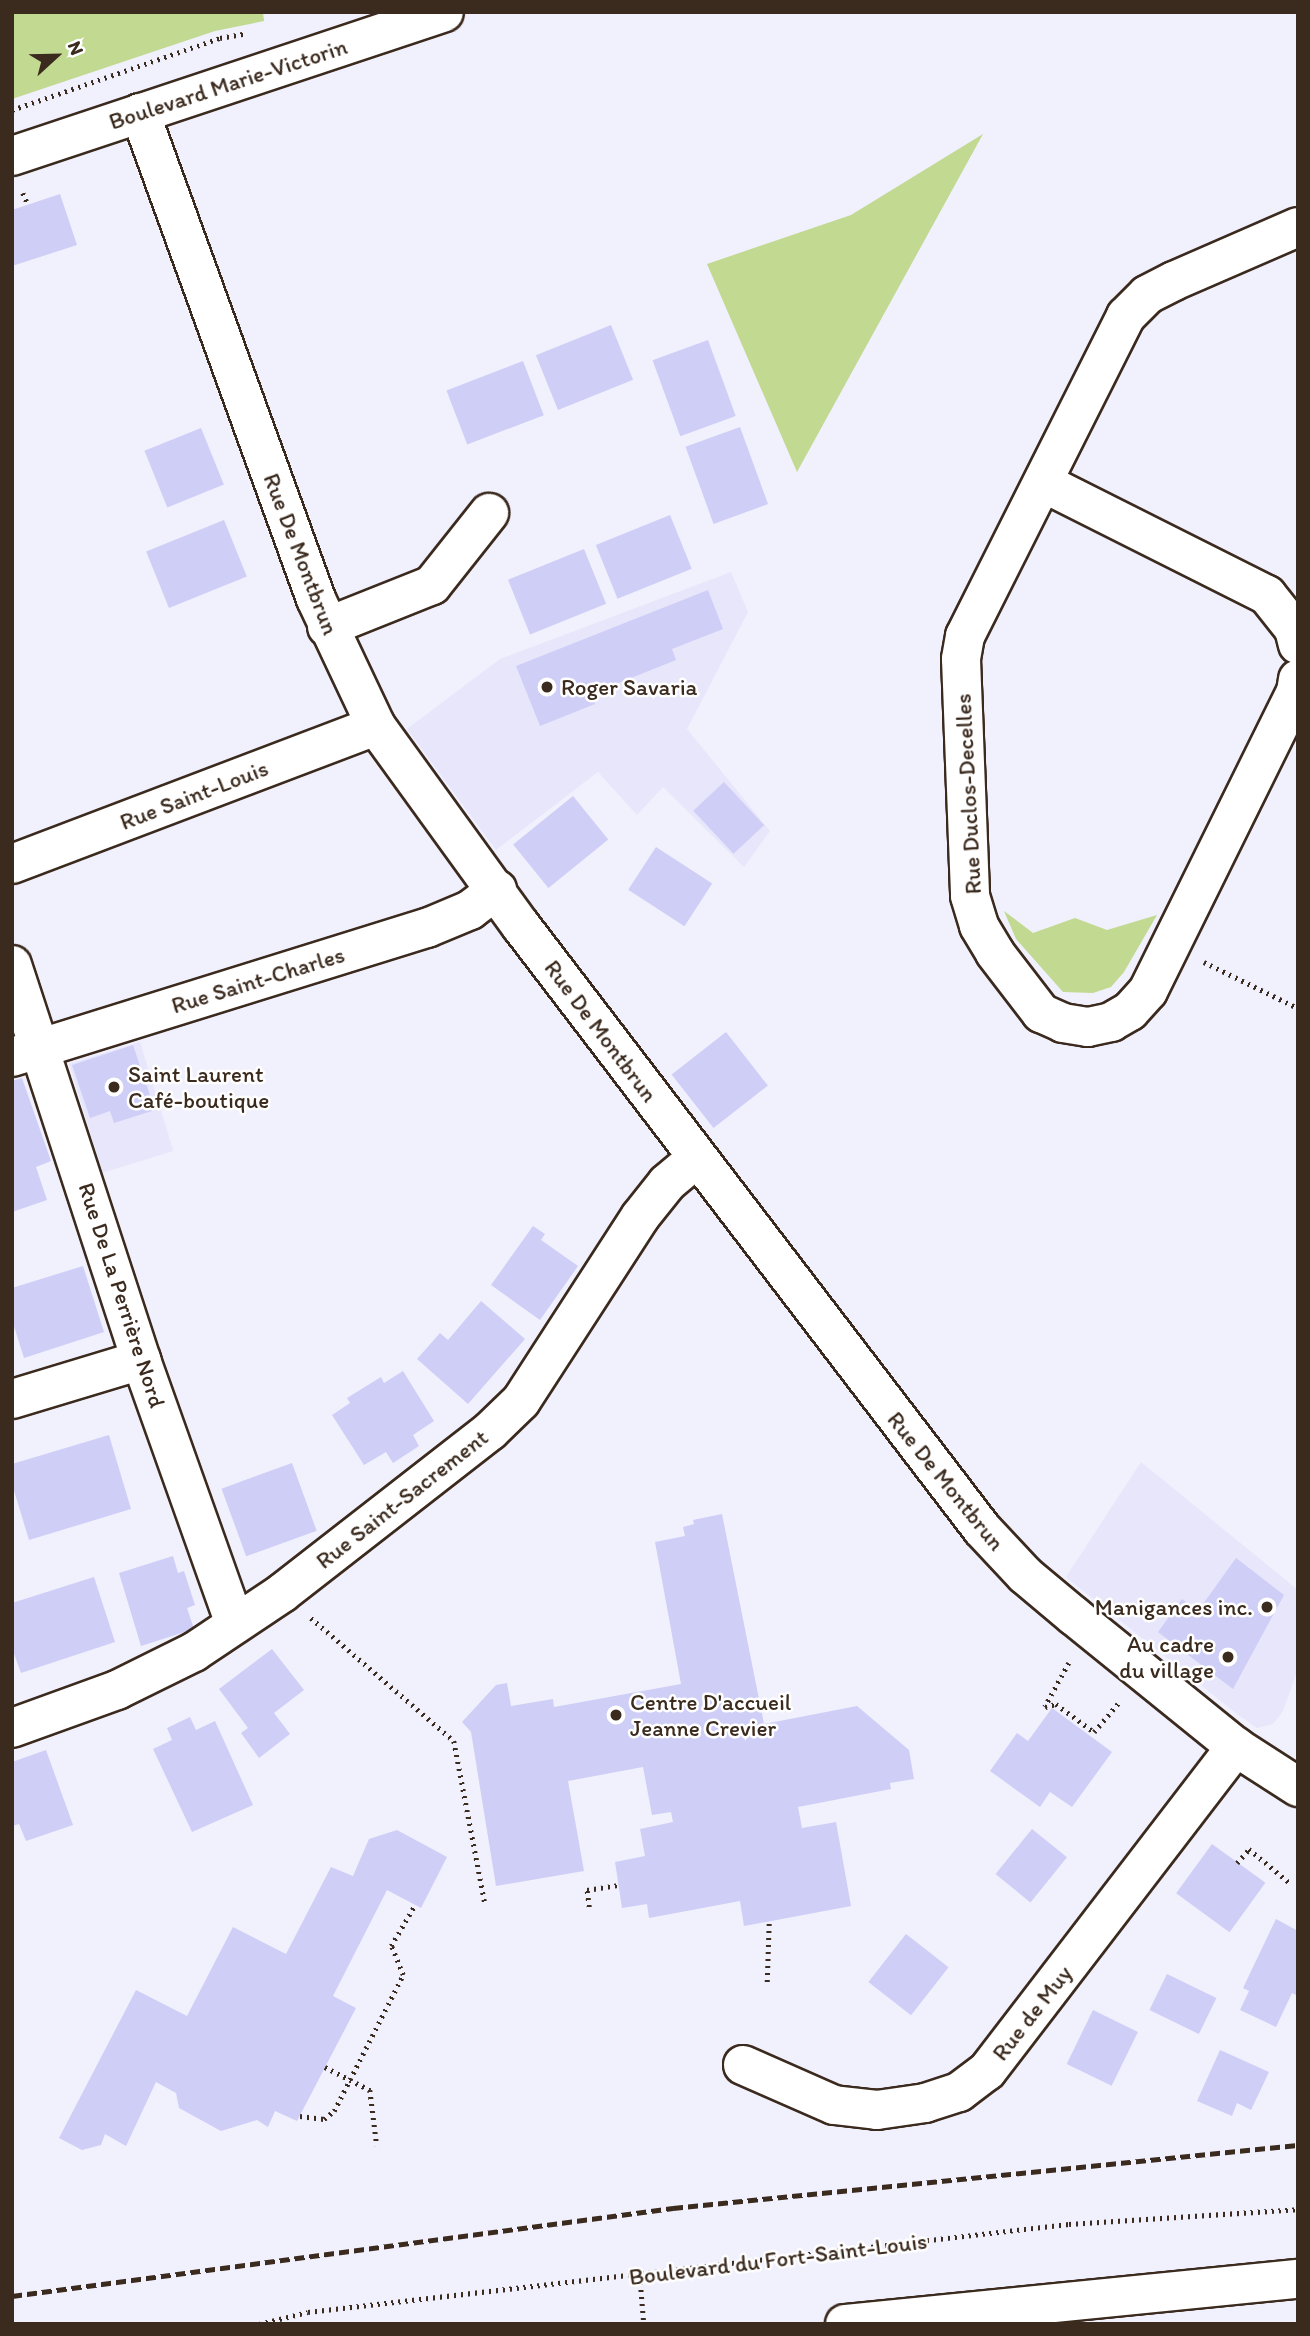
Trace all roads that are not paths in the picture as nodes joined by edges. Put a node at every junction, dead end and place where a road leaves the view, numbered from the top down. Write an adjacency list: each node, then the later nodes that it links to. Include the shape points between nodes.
1 (444, 12): 2 (street, Boulevard Marie-Victorin)
2 (140, 113): 3 (street, Boulevard Marie-Victorin); 7 (street, Rue De Montbrun)
3 (12, 156)
4 (1298, 227): 5 (street, Rue Duclos-Decelles, via 1174,281 1147,295 1126,316)
5 (1044, 483): 8 (street, via 1267,595 1293,629); 9 (street, Rue Duclos-Decelles, via 965,636 961,659 970,896 979,926 995,953 1041,1013 1088,1027 1111,1022 1130,1011 1148,991 1296,692)
6 (489, 513): 7 (street, via 432,585)
7 (327, 626): 10 (street, Rue De Montbrun)
8 (1298, 645)
9 (1298, 679)
10 (376, 726): 11 (street, Rue Saint-Louis); 12 (street, Rue De Montbrun)
11 (12, 864)
12 (497, 890): 14 (street, Rue Saint-Charles, via 470,910 427,928); 15 (street, Rue De Montbrun)
13 (12, 965): 14 (street, Rue De La Perrière Nord)
14 (26, 1052): 16 (street, Rue De La Perrière Nord)
15 (697, 1158): 18 (street, Rue Saint-Sacrement, via 667,1183 612,1255 513,1408 448,1466); 20 (street, Rue De Montbrun, via 982,1529 1025,1575)
16 (141, 1360): 17 (street); 18 (street, Rue De La Perrière Nord)
17 (12, 1399)
18 (235, 1624): 19 (street, Rue Saint-Sacrement, via 194,1652 117,1690)
19 (12, 1728)
20 (1236, 1747): 21 (street, Rue De Montbrun); 22 (street, Rue de Muy, via 987,2071 959,2092 877,2110 834,2105)
21 (1297, 1783)
22 (743, 2065)
23 (1298, 2279): 24 (street)
24 (845, 2324)

